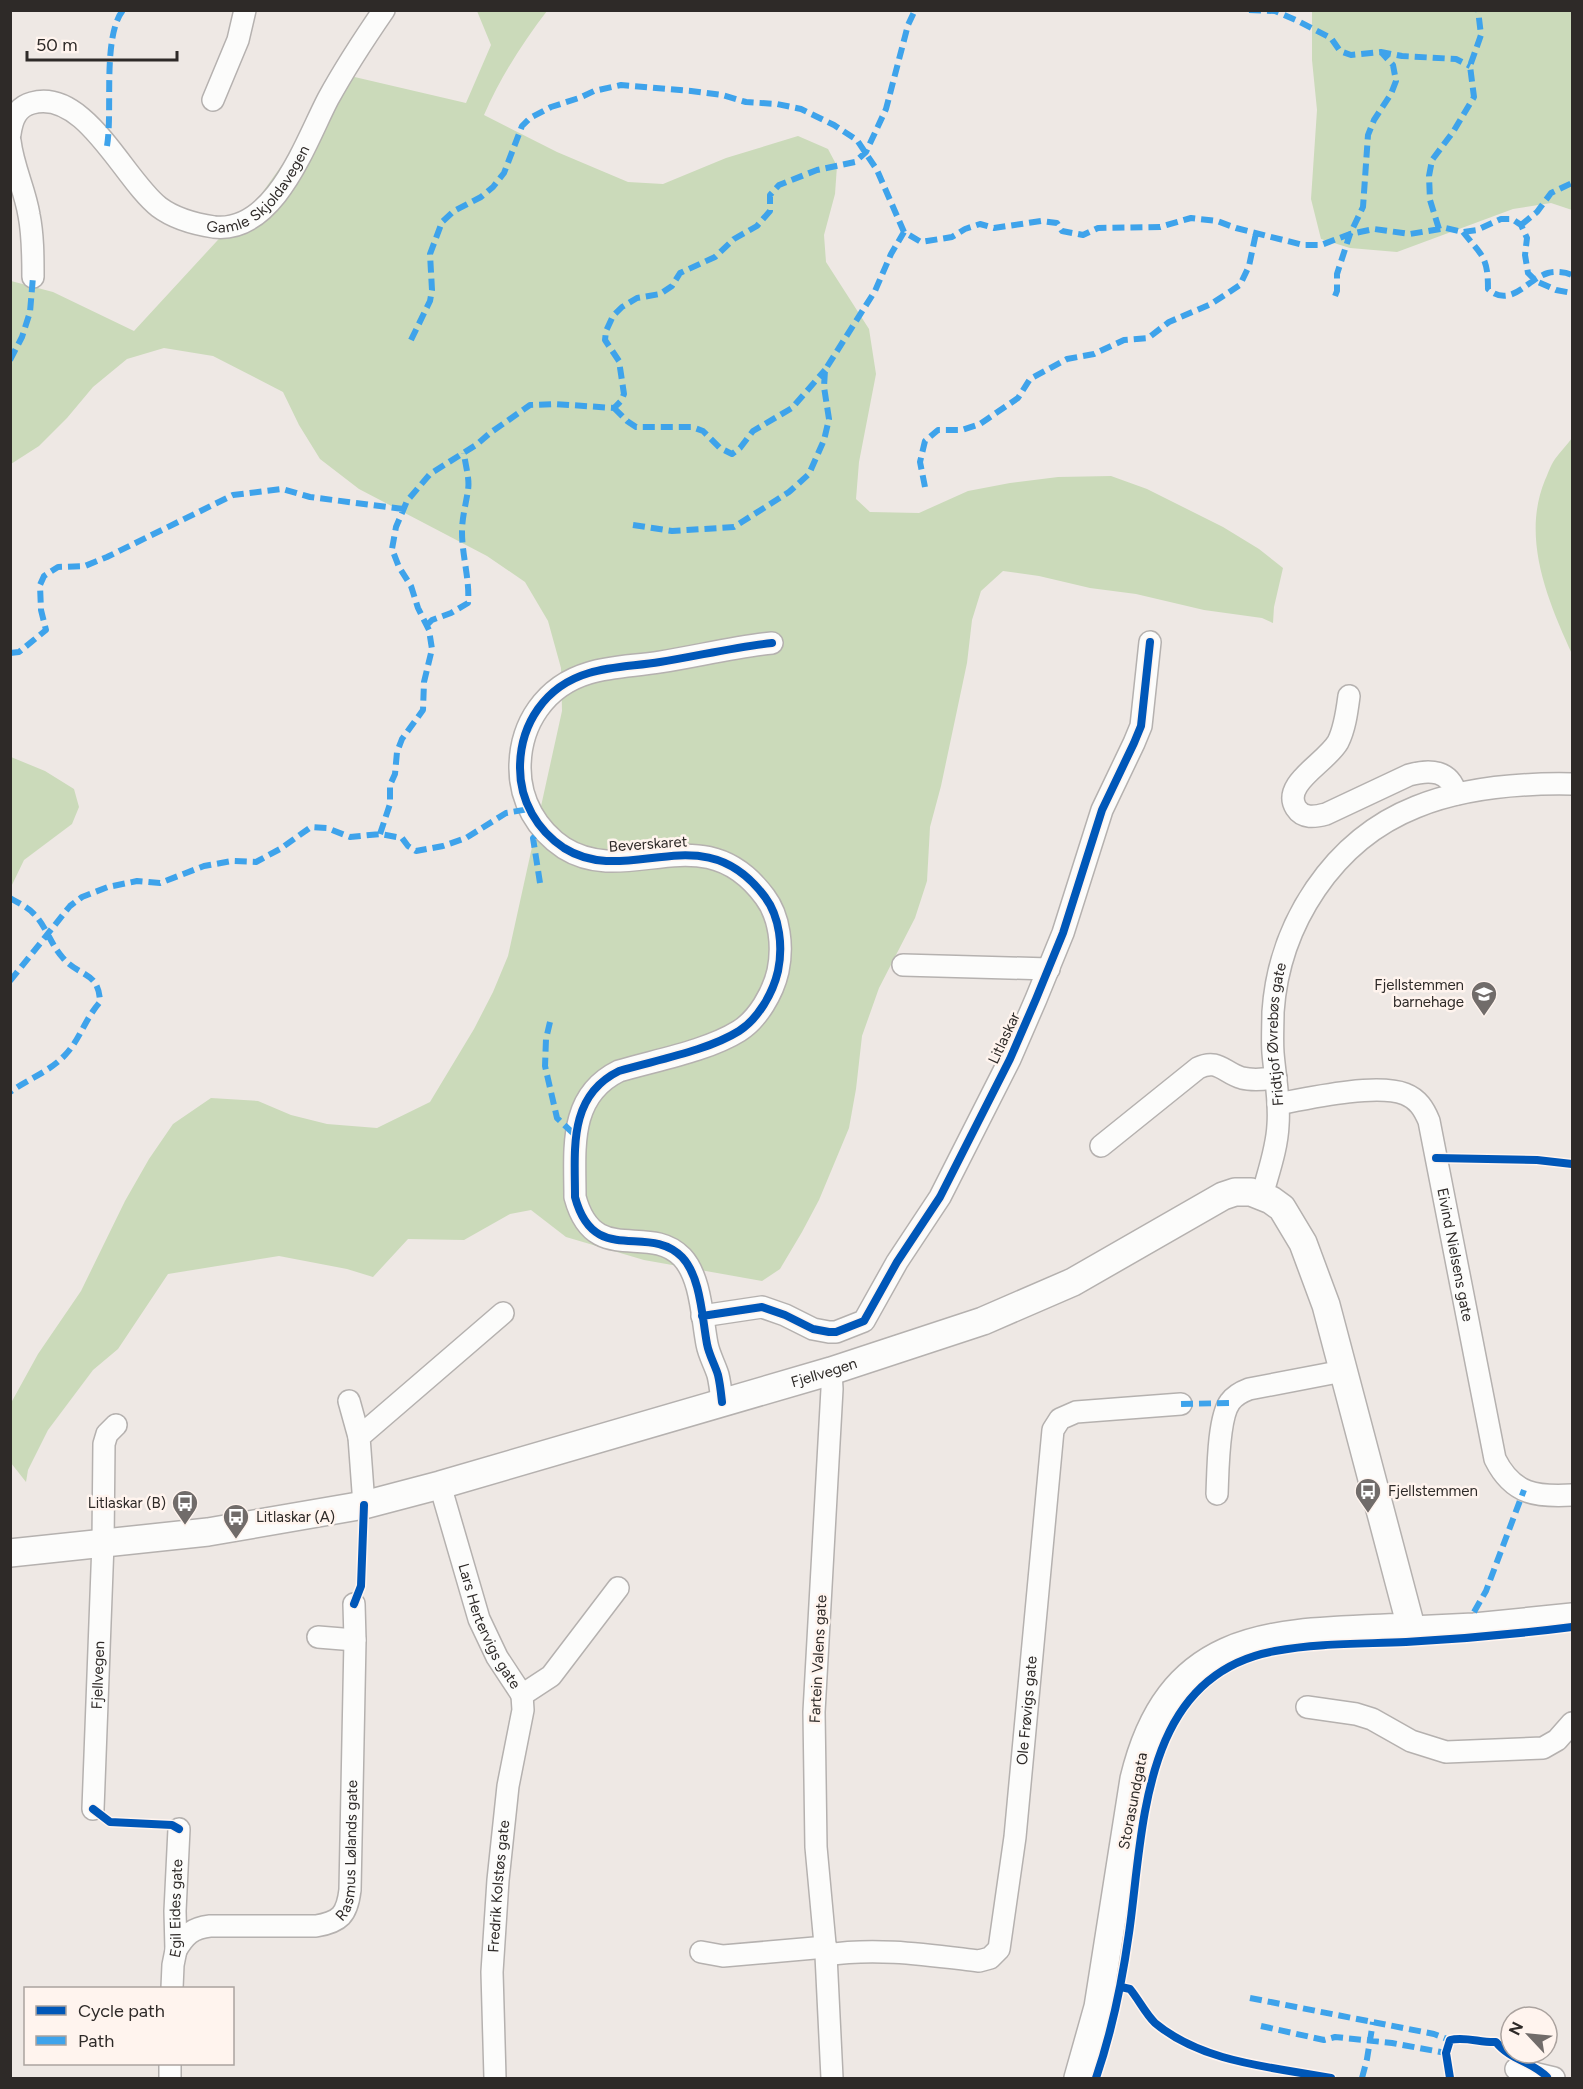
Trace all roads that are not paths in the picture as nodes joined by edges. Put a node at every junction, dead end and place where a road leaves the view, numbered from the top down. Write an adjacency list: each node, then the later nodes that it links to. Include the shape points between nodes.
1 (245, 10): 3 (street, via 238,40)
2 (384, 10): 4 (street, Gamle Skjoldavegen, via 347,65 300,157 275,196 263,209 234,225 199,224 164,211 146,196 86,122 61,104 38,101 25,105 16,113)
3 (213, 100)
4 (10, 134)
5 (10, 141): 6 (street, via 29,214)
6 (33, 277)
7 (1150, 642): 13 (street, Litlaskar, via 1141,726 1102,810)
8 (772, 643): 19 (street, Beverskaret, via 606,669 572,679 538,706 525,734 520,761 526,802 542,829 564,848 606,862 673,855 715,859 747,878 761,892 777,923 778,972 757,1015 740,1030 713,1043 609,1076 588,1097 575,1136 575,1197 583,1218 594,1230 613,1240 661,1244 681,1256 694,1276)
9 (1349, 696): 11 (street, via 1338,741 1327,758 1297,784 1293,803 1298,812 1315,817 1326,814 1420,771 1443,774 1453,783)
10 (1572, 784): 11 (street, Fridtjof Øvrebøs gate, via 1541,783)
11 (1456, 794): 14 (street, Fridtjof Øvrebøs gate, via 1415,807 1364,837 1340,858 1302,909 1278,974 1272,1051)
12 (903, 965): 13 (street)
13 (1049, 969): 19 (street, Litlaskar, via 1010,1059 940,1197 864,1321 836,1332 821,1331 762,1307)
14 (1276, 1078): 15 (street, Fridtjof Øvrebøs gate); 16 (street, via 1253,1080 1207,1064)
15 (1278, 1104): 17 (street, Fridtjof Øvrebøs gate, via 1276,1140); 29 (street, Eivind Nielsens gate, via 1386,1091 1404,1093 1425,1110 1495,1459 1508,1479 1524,1490 1544,1496)
16 (1101, 1146)
17 (1262, 1196): 20 (main road, Fjellvegen, via 1251,1192 1223,1196 1073,1282 983,1321); 21 (main road, via 1282,1208 1303,1243 1326,1305)
18 (503, 1312): 26 (street)
19 (702, 1316): 23 (street, Beverskaret)
20 (831, 1371): 23 (main road, Fjellvegen); 45 (street, Fartein Valens gate, via 814,1712 816,1847)
21 (1343, 1371): 28 (street, via 1238,1394 1223,1415); 36 (main road)
22 (349, 1401): 26 (street)
23 (722, 1402): 27 (main road, Fjellvegen)
24 (1181, 1404): 45 (street, Ole Frøvigs gate, via 1076,1412 1060,1419 1053,1430 1015,1837 999,1950 979,1961 897,1952)
25 (116, 1425): 31 (street, Fjellvegen, via 104,1444)
26 (359, 1437): 30 (street)
27 (440, 1485): 30 (main road, Fjellvegen); 39 (street, Lars Hertervigs gate, via 479,1619 497,1657)
28 (1216, 1494)
29 (1572, 1495)
30 (364, 1505): 31 (main road, Fjellvegen, via 229,1529)
31 (104, 1543): 32 (main road, Fjellvegen); 42 (street, Fjellvegen)
32 (10, 1553)
33 (618, 1588): 39 (street, Lars Hertervigs gate, via 550,1676)
34 (354, 1604): 38 (street, Rasmus Lølands gate)
35 (1572, 1614): 36 (street, Storasundgata)
36 (1411, 1627): 51 (main road, Storasundgata, via 1280,1635 1243,1644 1211,1658 1165,1704 1141,1751 1134,1779 1098,2007)
37 (318, 1637): 38 (street)
38 (355, 1640): 44 (street, Rasmus Lølands gate, via 348,1906 330,1924 196,1928)
39 (522, 1695): 49 (street, Fredrik Kolstøs gate, via 498,1880 492,1972)
40 (1307, 1707): 41 (street, via 1372,1719 1411,1741 1446,1752 1543,1748 1557,1740)
41 (1572, 1723)
42 (93, 1809)
43 (179, 1829): 44 (street, Egil Eides gate)
44 (176, 1950): 47 (street, Egil Eides gate)
45 (826, 1951): 46 (street, via 723,1956); 50 (street, Fartein Valens gate)
46 (701, 1952)
47 (172, 1987)
48 (1516, 2069): 52 (street)
49 (495, 2079)
50 (832, 2079)
51 (1078, 2079)
52 (1554, 2079)

